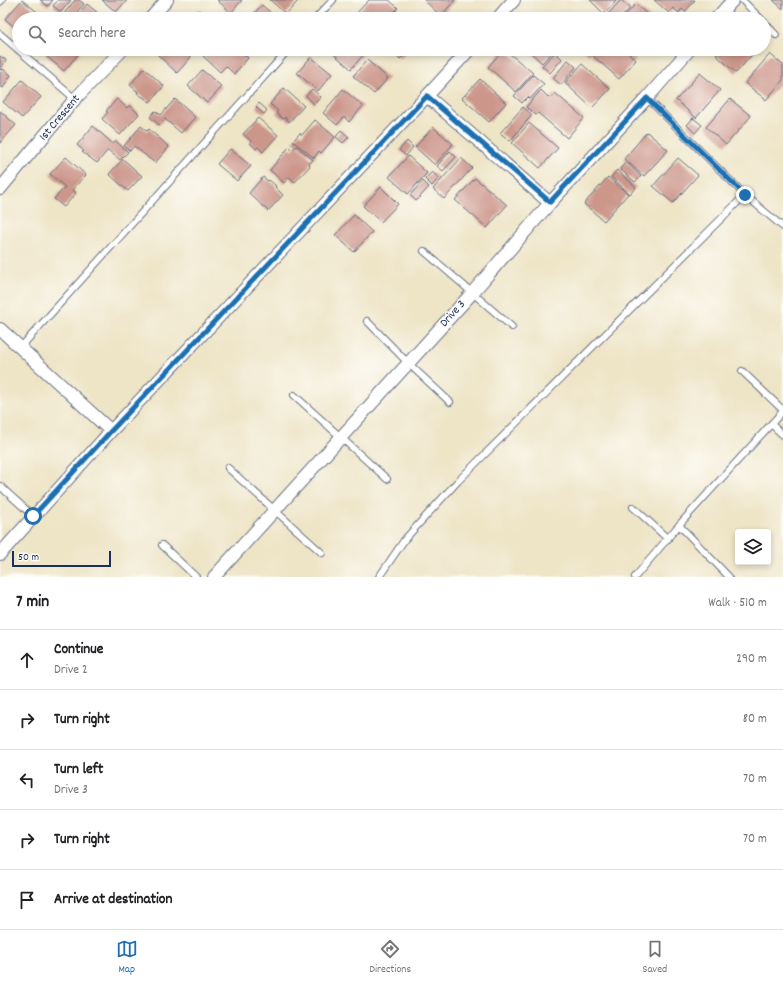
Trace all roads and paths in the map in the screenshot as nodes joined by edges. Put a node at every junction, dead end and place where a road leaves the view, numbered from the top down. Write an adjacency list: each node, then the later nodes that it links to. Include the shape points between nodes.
1 (167, 0): 6 (street)
2 (333, 0): 7 (lane)
3 (514, 0): 8 (street)
4 (733, 0): 9 (street)
5 (742, 0): 10 (lane)
6 (156, 12)
7 (322, 12)
8 (503, 12)
9 (722, 12)
10 (754, 12)
11 (771, 29): 13 (lane)
12 (0, 34): 14 (lane)
13 (776, 34)
14 (12, 44)
15 (25, 56): 22 (lane)
16 (116, 56): 22 (street, 1st Crescent)
17 (282, 56): 32 (lane)
18 (464, 56): 20 (street)
19 (684, 56): 21 (street, Drive 3)
20 (427, 96): 25 (street); 39 (street)
21 (647, 98): 24 (lane); 25 (street, Drive 3)
22 (75, 99): 23 (street, 1st Crescent)
23 (0, 189)
24 (745, 195): 26 (lane); 55 (lane, via 458,481 405,539)
25 (550, 202): 28 (street, Drive 3)
26 (783, 227)
27 (424, 251): 28 (lane)
28 (473, 292): 30 (lane); 33 (street, Drive 3)
29 (367, 321): 33 (lane)
30 (512, 327)
31 (0, 329): 32 (street)
32 (20, 348): 39 (street)
33 (408, 363): 36 (lane); 41 (street, Drive 3)
34 (742, 371): 37 (lane)
35 (294, 395): 41 (lane)
36 (450, 402)
37 (783, 410): 38 (lane)
38 (771, 424): 40 (lane); 48 (lane)
39 (111, 431): 47 (street)
40 (783, 435)
41 (341, 437): 43 (lane); 46 (street, Drive 3)
42 (228, 468): 46 (lane)
43 (387, 479)
44 (0, 486): 47 (lane)
45 (633, 506): 49 (lane)
46 (274, 510): 51 (lane); 54 (street, Drive 3)
47 (33, 516): 52 (street)
48 (679, 525): 49 (lane); 57 (lane)
49 (668, 539): 56 (lane)
50 (162, 545): 53 (lane)
51 (322, 553)
52 (0, 554)
53 (196, 577)
54 (214, 577)
55 (379, 577)
56 (635, 577)
57 (729, 577)

